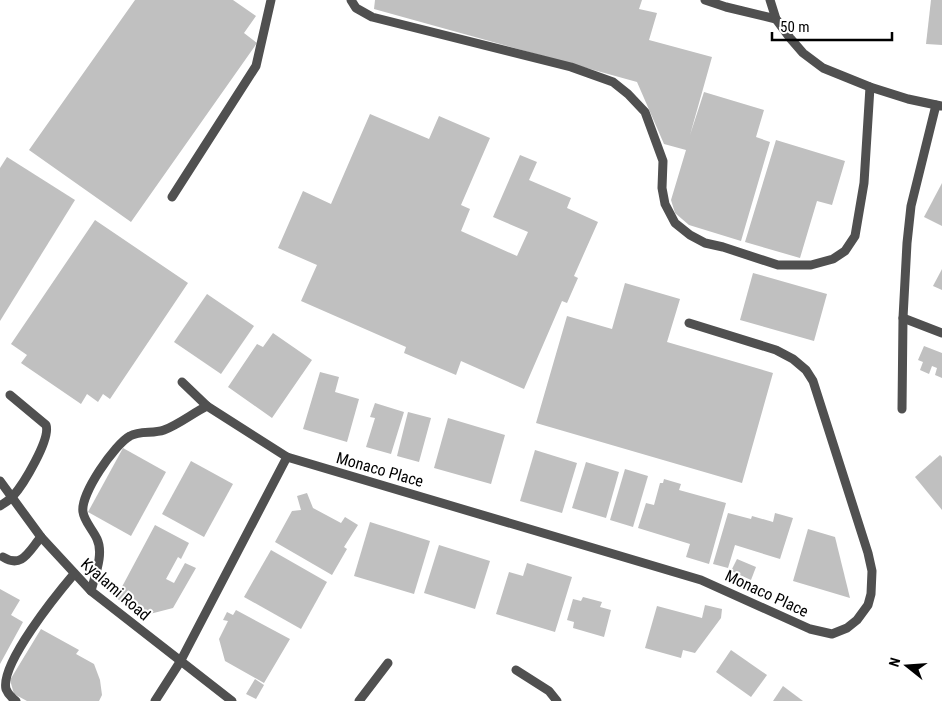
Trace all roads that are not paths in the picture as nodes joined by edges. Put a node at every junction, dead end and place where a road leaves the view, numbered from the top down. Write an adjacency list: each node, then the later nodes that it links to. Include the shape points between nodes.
1 (271, 0): 8 (lane, via 256,66)
2 (351, 0): 6 (lane, via 356,8 372,17 572,67 613,82 644,112 663,160 665,204 675,223 705,243 778,264 811,265 833,259 845,251 855,236 864,183)
3 (705, 0): 5 (lane)
4 (770, 0): 5 (lane)
5 (776, 19): 6 (lane, via 803,53 823,68)
6 (870, 87): 7 (lane)
7 (939, 106): 9 (lane, via 911,206)
8 (172, 197)
9 (903, 318): 11 (lane); 15 (lane)
10 (689, 323): 16 (lane, Monaco Place, via 776,350 793,359 813,381 872,571 868,605 847,628 832,634 810,629 701,580)
11 (942, 333)
12 (182, 382): 14 (lane, Monaco Place)
13 (10, 395): 18 (lane, via 48,429 44,446)
14 (207, 406): 16 (lane, Monaco Place); 23 (lane, via 166,429 131,435 115,449 88,490 83,512 100,549)
15 (902, 409)
16 (287, 457): 24 (lane)
17 (0, 481): 18 (lane, Kyalami Road)
18 (12, 497): 19 (lane); 20 (lane, Kyalami Road)
19 (0, 506)
20 (41, 537): 21 (lane, via 19,561); 22 (lane, Kyalami Road)
21 (3, 557)
22 (74, 574): 23 (lane, Kyalami Road); 27 (lane, via 52,600 12,664 6,691)
23 (91, 590): 24 (lane, Kyalami Road)
24 (180, 662): 28 (lane); 29 (lane, Kyalami Road)
25 (388, 664): 30 (lane)
26 (516, 670): 31 (lane, via 549,691)
27 (16, 701)
28 (155, 701)
29 (232, 701)
30 (359, 701)
31 (557, 701)

